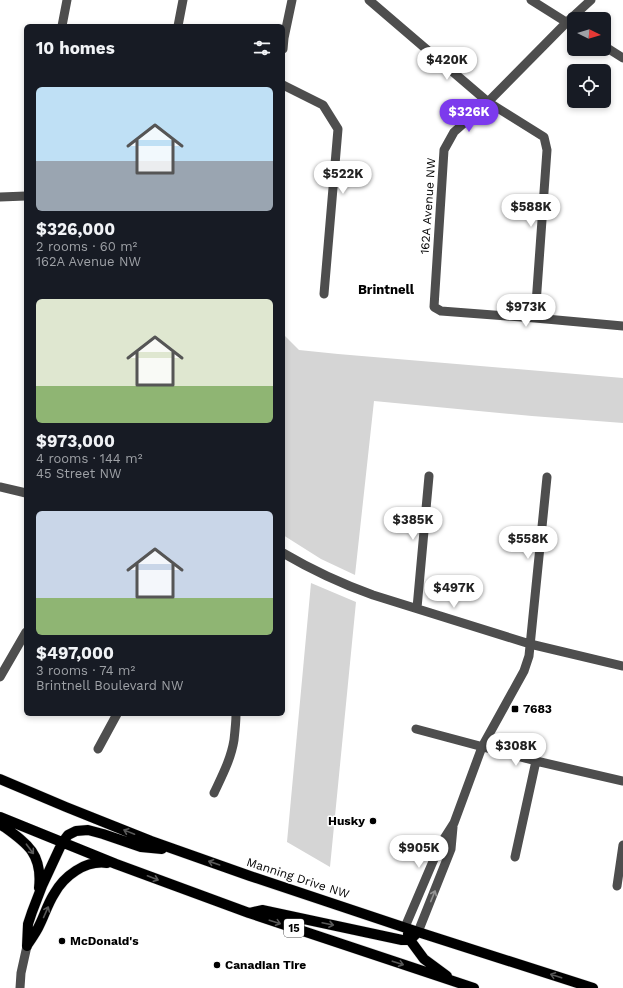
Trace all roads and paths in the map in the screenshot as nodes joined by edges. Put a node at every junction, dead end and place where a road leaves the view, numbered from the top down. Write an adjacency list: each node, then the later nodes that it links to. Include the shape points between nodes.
1 (67, 0): 9 (street)
2 (183, 0): 10 (street)
3 (292, 0): 12 (street)
4 (369, 0): 16 (street)
5 (531, 0): 8 (street)
6 (591, 0): 7 (street, 162A Avenue NW)
7 (581, 12)
8 (567, 22)
9 (62, 24)
10 (178, 24)
11 (567, 29): 16 (street, 162A Avenue NW)
12 (285, 33)
13 (611, 50): 14 (street)
14 (623, 58)
15 (285, 86): 19 (street, via 323,105 338,129)
16 (488, 102): 20 (street, via 544,137 547,150); 20 (street, 162A Avenue NW, via 454,132 444,150 434,306 441,311)
17 (24, 196): 18 (street)
18 (0, 197)
19 (324, 294)
20 (535, 318): 21 (street)
21 (623, 326)
22 (429, 476): 27 (street)
23 (547, 478): 29 (street)
24 (0, 487): 25 (street)
25 (24, 493)
26 (285, 554): 27 (street, via 359,590)
27 (418, 608): 29 (street)
28 (24, 635): 31 (street)
29 (530, 644): 30 (street); 35 (street, via 524,671)
30 (623, 666)
31 (0, 677)
32 (116, 716): 36 (street)
33 (236, 716): 40 (street, via 232,752)
34 (416, 729): 35 (street)
35 (482, 747): 37 (street); 42 (street)
36 (98, 749)
37 (536, 761): 39 (street); 47 (street)
38 (0, 779): 46 (main road, Manning Drive NW, one-way to 38)
39 (623, 781)
40 (214, 793)
41 (0, 817): 44 (main road)
42 (454, 823): 52 (street, via 440,845); 53 (street, one-way to 42, via 451,849)
43 (0, 824): 50 (main road, one-way to 50, via 28,845 35,856 39,875)
44 (62, 843): 46 (main road, via 68,835 76,831 88,830 141,847); 48 (main road); 50 (main road)
45 (623, 845): 49 (street)
46 (178, 850): 52 (main road, Manning Drive NW, one-way to 46)
47 (515, 858)
48 (116, 864): 51 (main road, 15, one-way to 51); 55 (main road, one-way to 48, via 53,894 71,874 89,864)
49 (617, 886)
50 (37, 898): 55 (main road, via 28,924)
51 (249, 913): 54 (main road, one-way to 54, via 262,910); 56 (main road, 15, one-way to 56)
52 (405, 927): 53 (main road, Manning Drive NW); 54 (main road)
53 (418, 932): 54 (main road); 59 (main road, Manning Drive NW, one-way to 53)
54 (410, 940): 56 (main road, via 424,959)
55 (27, 946): 57 (street)
56 (455, 982): 58 (main road, 15)
57 (20, 988)
58 (474, 988)
59 (593, 988)

